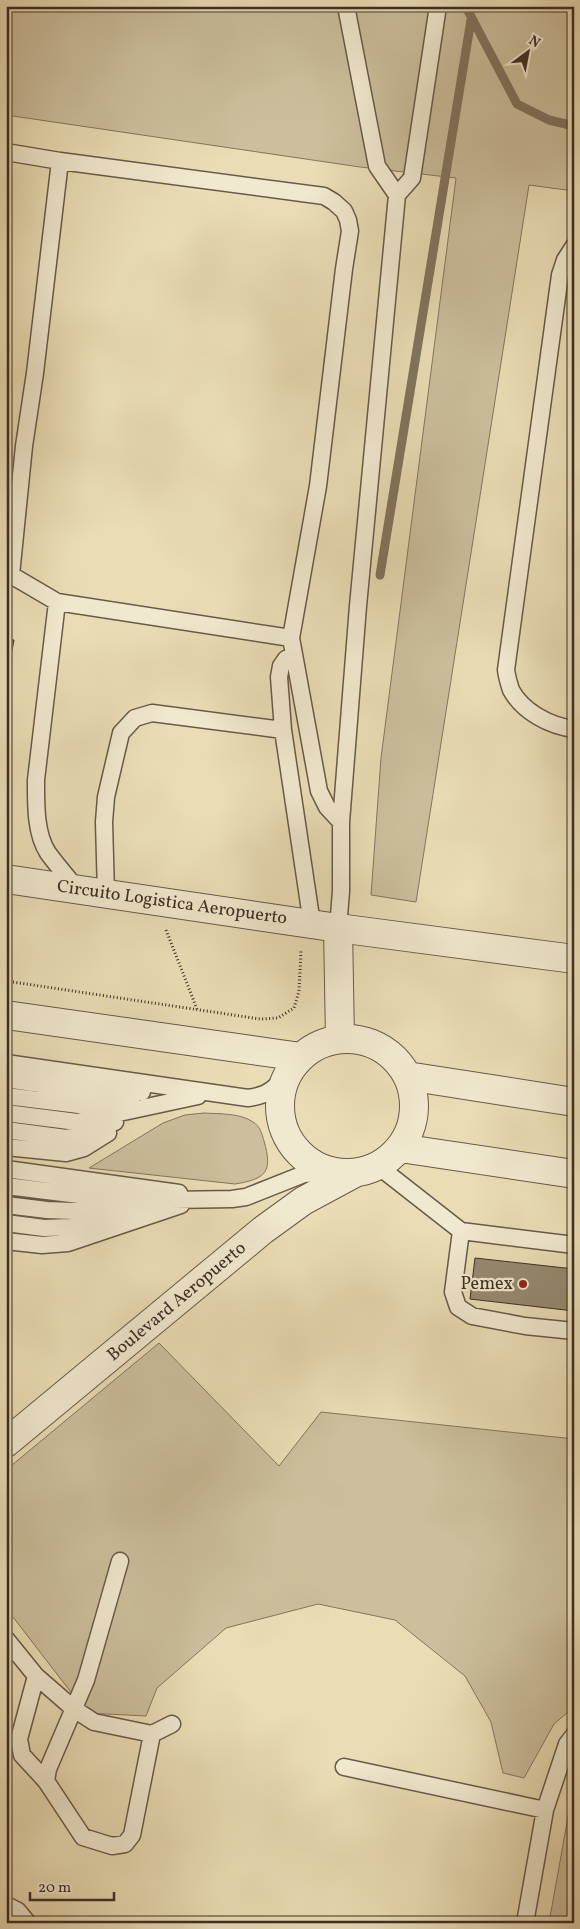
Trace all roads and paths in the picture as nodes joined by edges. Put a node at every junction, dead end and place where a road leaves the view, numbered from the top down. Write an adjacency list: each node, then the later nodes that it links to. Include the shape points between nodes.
1 (346, 6): 5 (lane, via 377,166)
2 (438, 6): 5 (lane, via 412,178)
3 (6, 152): 4 (lane)
4 (60, 161): 7 (lane); 9 (lane, via 324,196 344,211 350,231 319,477)
5 (398, 195): 13 (lane, via 358,606)
6 (574, 246): 11 (lane, via 560,275 506,670 512,690 524,706 541,719)
7 (9, 574): 8 (lane)
8 (57, 602): 9 (lane); 15 (lane, via 36,780 36,806 47,851)
9 (291, 638): 10 (lane)
10 (293, 655): 12 (lane, via 286,658 279,677); 13 (lane, via 319,791 327,807)
11 (574, 729)
12 (283, 730): 16 (lane, via 152,713 135,718 121,733 106,797); 18 (lane)
13 (342, 822): 18 (lane, via 341,891)
14 (6, 879): 15 (street, Circuito Logistica Aeropuerto)
15 (77, 889): 16 (street, Circuito Logistica Aeropuerto)
16 (106, 894): 18 (street, Circuito Logistica Aeropuerto)
17 (163, 922): 21 (path)
18 (317, 931): 19 (street, Circuito Logistica Aeropuerto); 21 (path, via 294,1008 278,1018 260,1019); 23 (street)
19 (574, 959)
20 (6, 980): 21 (path)
21 (197, 1009)
22 (6, 1015): 25 (street)
23 (340, 1039): 25 (street, via 320,1045); 26 (street, via 360,1040 380,1048 396,1060)
24 (6, 1063): 30 (lane)
25 (296, 1063): 30 (lane, via 271,1091 261,1096); 39 (street, via 283,1084 280,1100 280,1117 286,1133 297,1151 314,1164)
26 (407, 1076): 32 (street); 37 (street, via 413,1094 414,1113 410,1132)
27 (6, 1079): 28 (lane, via 74,1089)
28 (200, 1095): 29 (lane, via 88,1105); 30 (lane); 31 (lane)
29 (6, 1096)
30 (229, 1096)
31 (170, 1101): 33 (lane); 34 (lane, via 77,1122)
32 (574, 1102)
33 (146, 1110): 35 (lane, via 75,1137 57,1138); 36 (lane, via 75,1152 54,1154)
34 (6, 1113)
35 (6, 1130)
36 (6, 1147)
37 (400, 1148): 39 (street); 40 (street)
38 (6, 1169): 42 (lane)
39 (356, 1170): 42 (lane, via 304,1174 246,1197); 45 (lane); 49 (street, Boulevard Aeropuerto, via 303,1201 263,1230)
40 (574, 1174)
41 (6, 1186): 42 (lane, via 79,1195)
42 (218, 1198): 43 (lane, via 73,1212); 44 (lane, via 172,1204 70,1228); 46 (lane, via 186,1204 68,1243 42,1245)
43 (6, 1205)
44 (6, 1223)
45 (461, 1231): 47 (lane); 48 (lane, via 454,1292 458,1307 472,1316)
46 (6, 1241)
47 (574, 1245)
48 (574, 1331)
49 (6, 1443)
50 (120, 1561): 53 (lane, via 86,1680)
51 (6, 1639): 52 (lane)
52 (36, 1676): 53 (lane); 58 (lane, via 19,1739 22,1755)
53 (74, 1709): 55 (lane, via 94,1722); 58 (lane)
54 (172, 1724): 55 (lane)
55 (152, 1734): 58 (lane, via 132,1836 125,1844 112,1846 83,1837)
56 (574, 1735): 59 (lane, via 567,1744)
57 (344, 1767): 59 (lane)
58 (46, 1781)
59 (545, 1810): 62 (lane)
60 (6, 1905): 61 (lane, via 18,1911)
61 (28, 1923)
62 (525, 1923)

